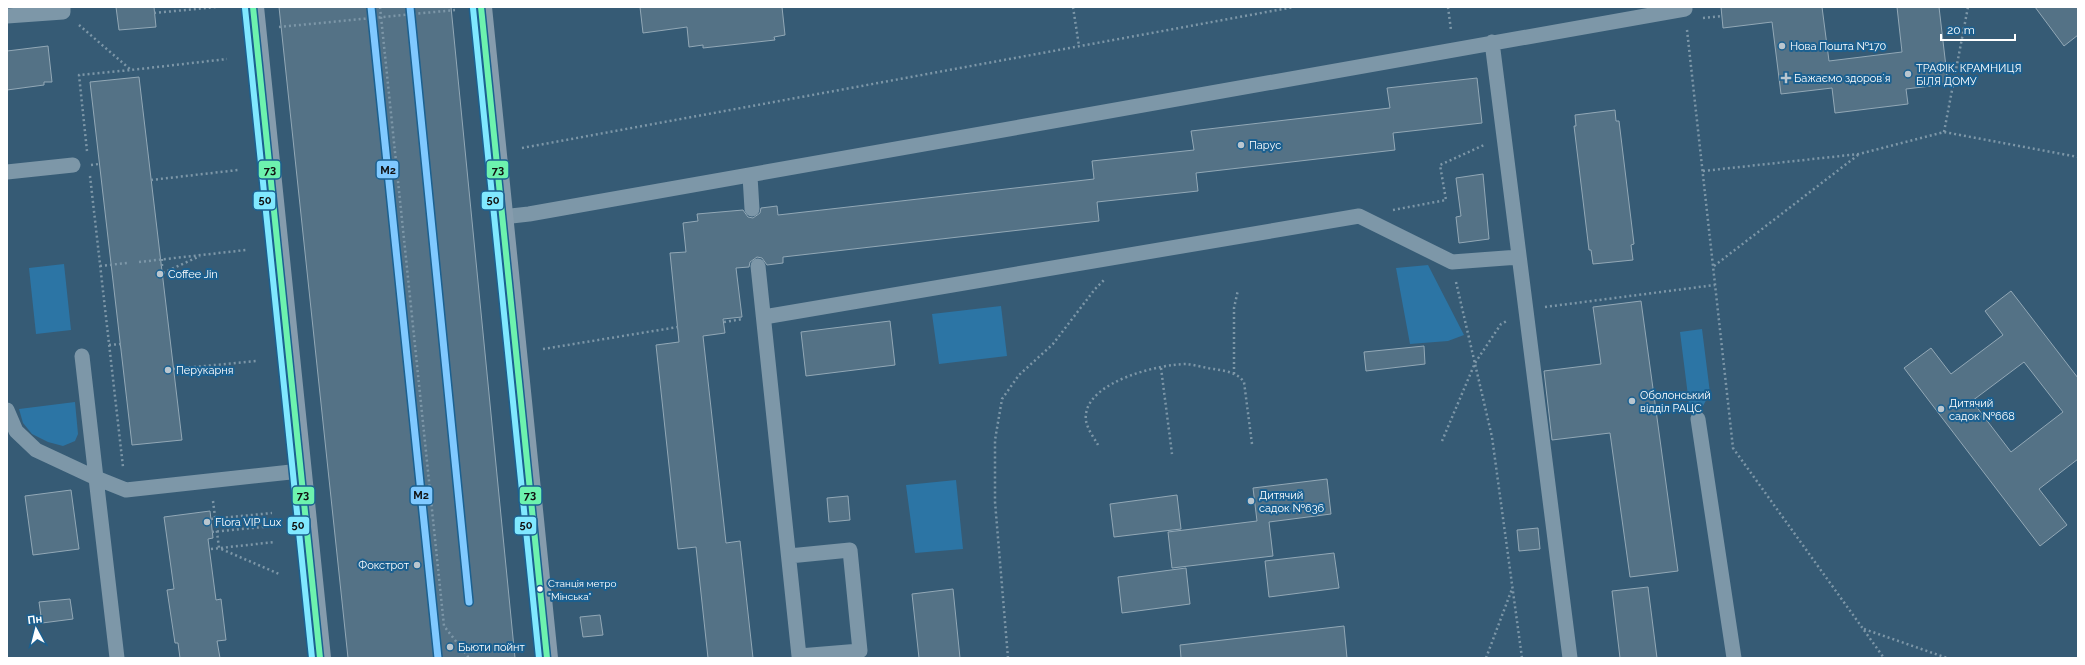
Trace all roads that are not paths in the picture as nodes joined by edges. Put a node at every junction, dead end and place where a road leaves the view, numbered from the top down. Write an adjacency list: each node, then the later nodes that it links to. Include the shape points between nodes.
1 (253, 7): 18 (main road)
2 (481, 7): 11 (main road)
3 (63, 9): 5 (lane)
4 (1685, 9): 6 (lane)
5 (7, 16)
6 (1492, 42): 9 (lane); 12 (lane)
7 (73, 165): 8 (lane)
8 (7, 172)
9 (750, 176): 10 (lane); 11 (lane)
10 (752, 209)
11 (503, 217): 23 (main road)
12 (1519, 257): 14 (lane, via 1452,262 1359,216); 24 (lane)
13 (758, 266): 14 (lane)
14 (764, 317): 20 (lane)
15 (82, 356): 19 (lane)
16 (7, 410): 19 (lane, via 16,431 36,450)
17 (1698, 419): 25 (lane)
18 (300, 471): 19 (lane, via 126,490); 22 (main road)
19 (96, 478): 21 (lane)
20 (789, 556): 20 (lane, via 850,550 860,651 799,656)
21 (117, 658)
22 (320, 658)
23 (547, 658)
24 (1570, 658)
25 (1734, 658)

